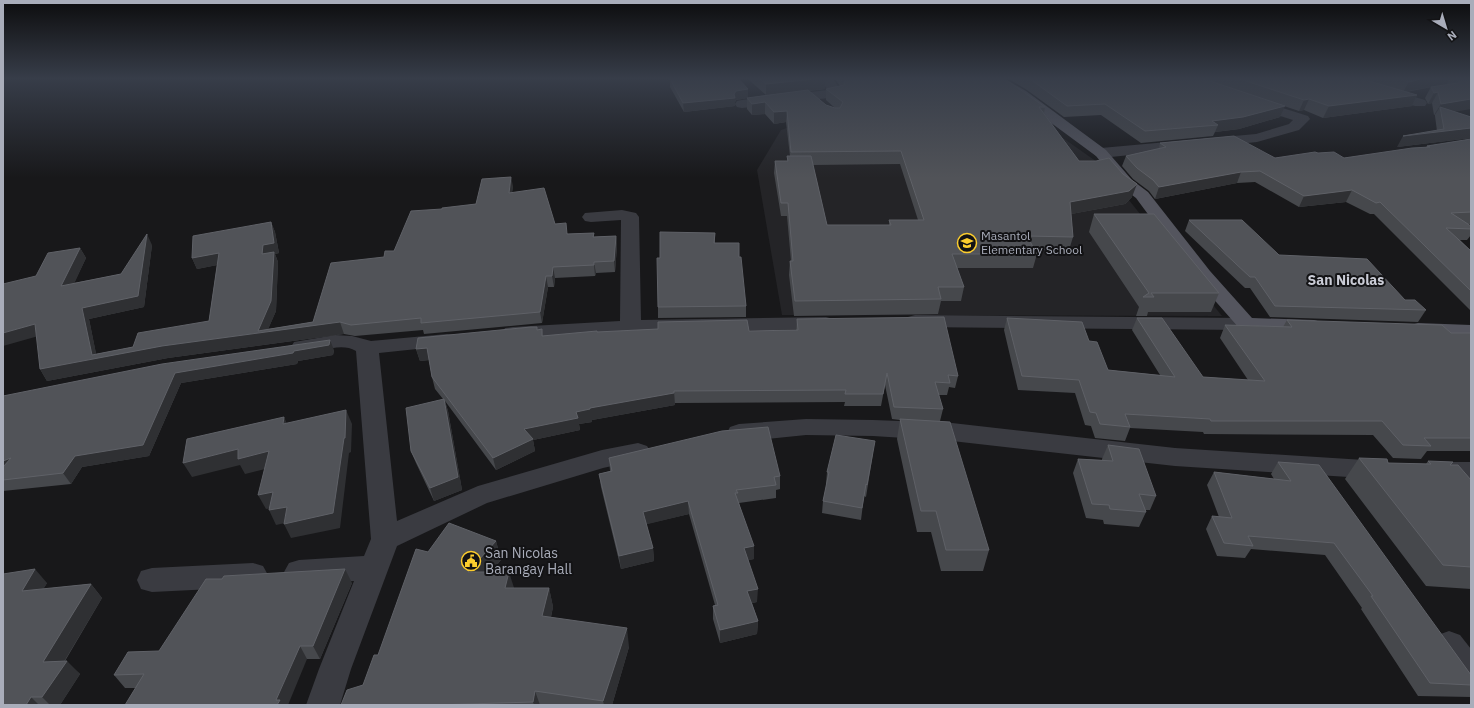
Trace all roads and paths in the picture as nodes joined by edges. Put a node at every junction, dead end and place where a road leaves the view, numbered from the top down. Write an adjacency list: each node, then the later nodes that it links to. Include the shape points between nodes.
1 (1045, 112): 3 (main road)
2 (1282, 112): 3 (street, via 1303,119 1294,127 1257,138)
3 (1101, 153): 7 (main road, via 1126,183 1142,196 1203,275)
4 (591, 217): 8 (street, via 630,217)
5 (898, 321): 7 (street)
6 (843, 322): 8 (street)
7 (1246, 324): 9 (main road)
8 (630, 327): 12 (street)
9 (1331, 327)
10 (1401, 329): 11 (main road)
11 (1471, 331)
12 (493, 335)
13 (470, 338): 14 (street)
14 (367, 348): 15 (street, via 361,344 344,341); 21 (street)
15 (286, 350)
16 (715, 436): 18 (street, via 806,427 952,432 1175,457)
17 (662, 447): 21 (street, via 602,459 478,496)
18 (1320, 468): 19 (street, via 1407,471); 20 (street)
19 (1466, 477)
20 (1338, 493)
21 (385, 540): 22 (street)
22 (374, 568): 23 (street); 26 (street)
23 (152, 580)
24 (1434, 625): 25 (street)
25 (1471, 675)
26 (323, 705)

